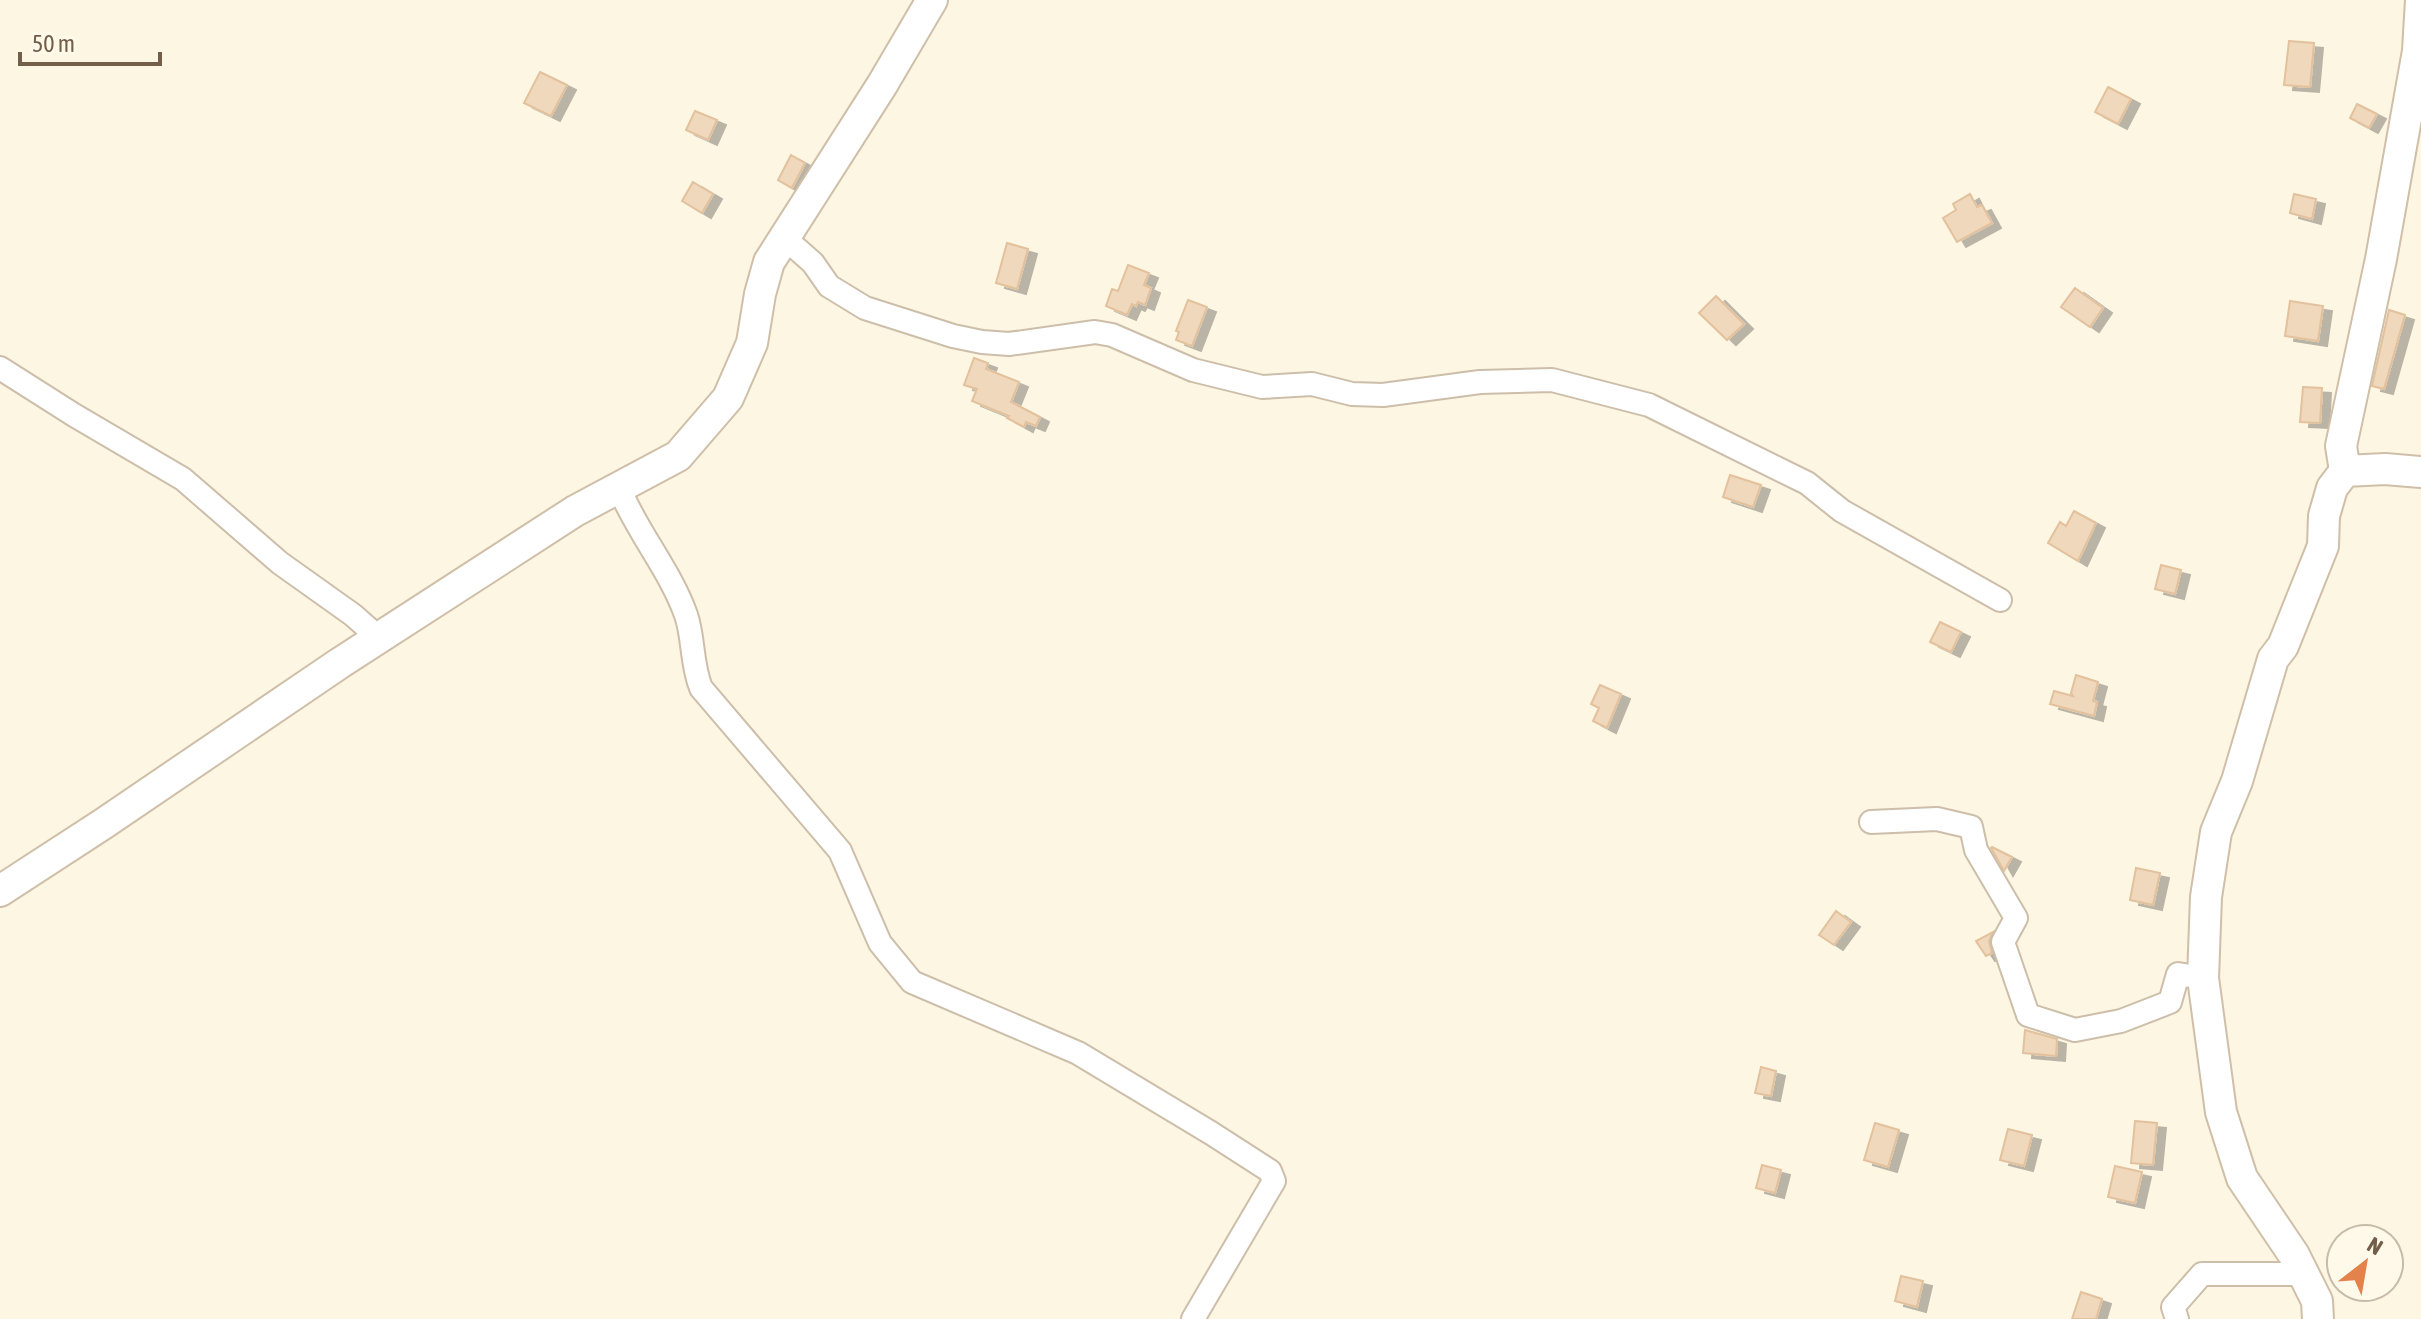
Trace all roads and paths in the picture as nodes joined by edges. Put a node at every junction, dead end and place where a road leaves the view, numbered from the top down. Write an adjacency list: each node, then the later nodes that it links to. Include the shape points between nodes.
1 (932, 0): 3 (main road)
2 (2421, 0): 5 (main road, via 2418,51 2381,259 2341,446)
3 (781, 243): 7 (main road, via 769,262 752,343 728,398 678,456); 8 (street, via 796,248 829,286 865,308 982,342 1009,344 1095,332 1193,370 1262,387 1312,384 1383,395 1480,382 1552,380 1649,405 1807,483 1842,511)
4 (0, 368): 9 (street, via 183,479 280,563)
5 (2345, 471): 6 (main road); 12 (main road, via 2332,488 2323,546 2273,659 2216,832 2206,897)
6 (2421, 472)
7 (619, 488): 9 (main road); 14 (street, via 687,618 701,688 840,851 880,943 912,982 1078,1053 1270,1171 1274,1181)
8 (2000, 600)
9 (379, 638): 11 (main road)
10 (1871, 822): 12 (street, via 1937,819 1971,827 1976,850 2016,918 2003,942 2028,1015 2075,1030 2121,1021 2170,1002 2178,974)
11 (0, 891)
12 (2203, 978): 13 (main road, via 2221,1112 2242,1178)
13 (2303, 1274): 15 (street, via 2202,1274 2173,1307); 16 (main road, via 2317,1301)
14 (1193, 1319)
15 (2177, 1319)
16 (2318, 1319)

